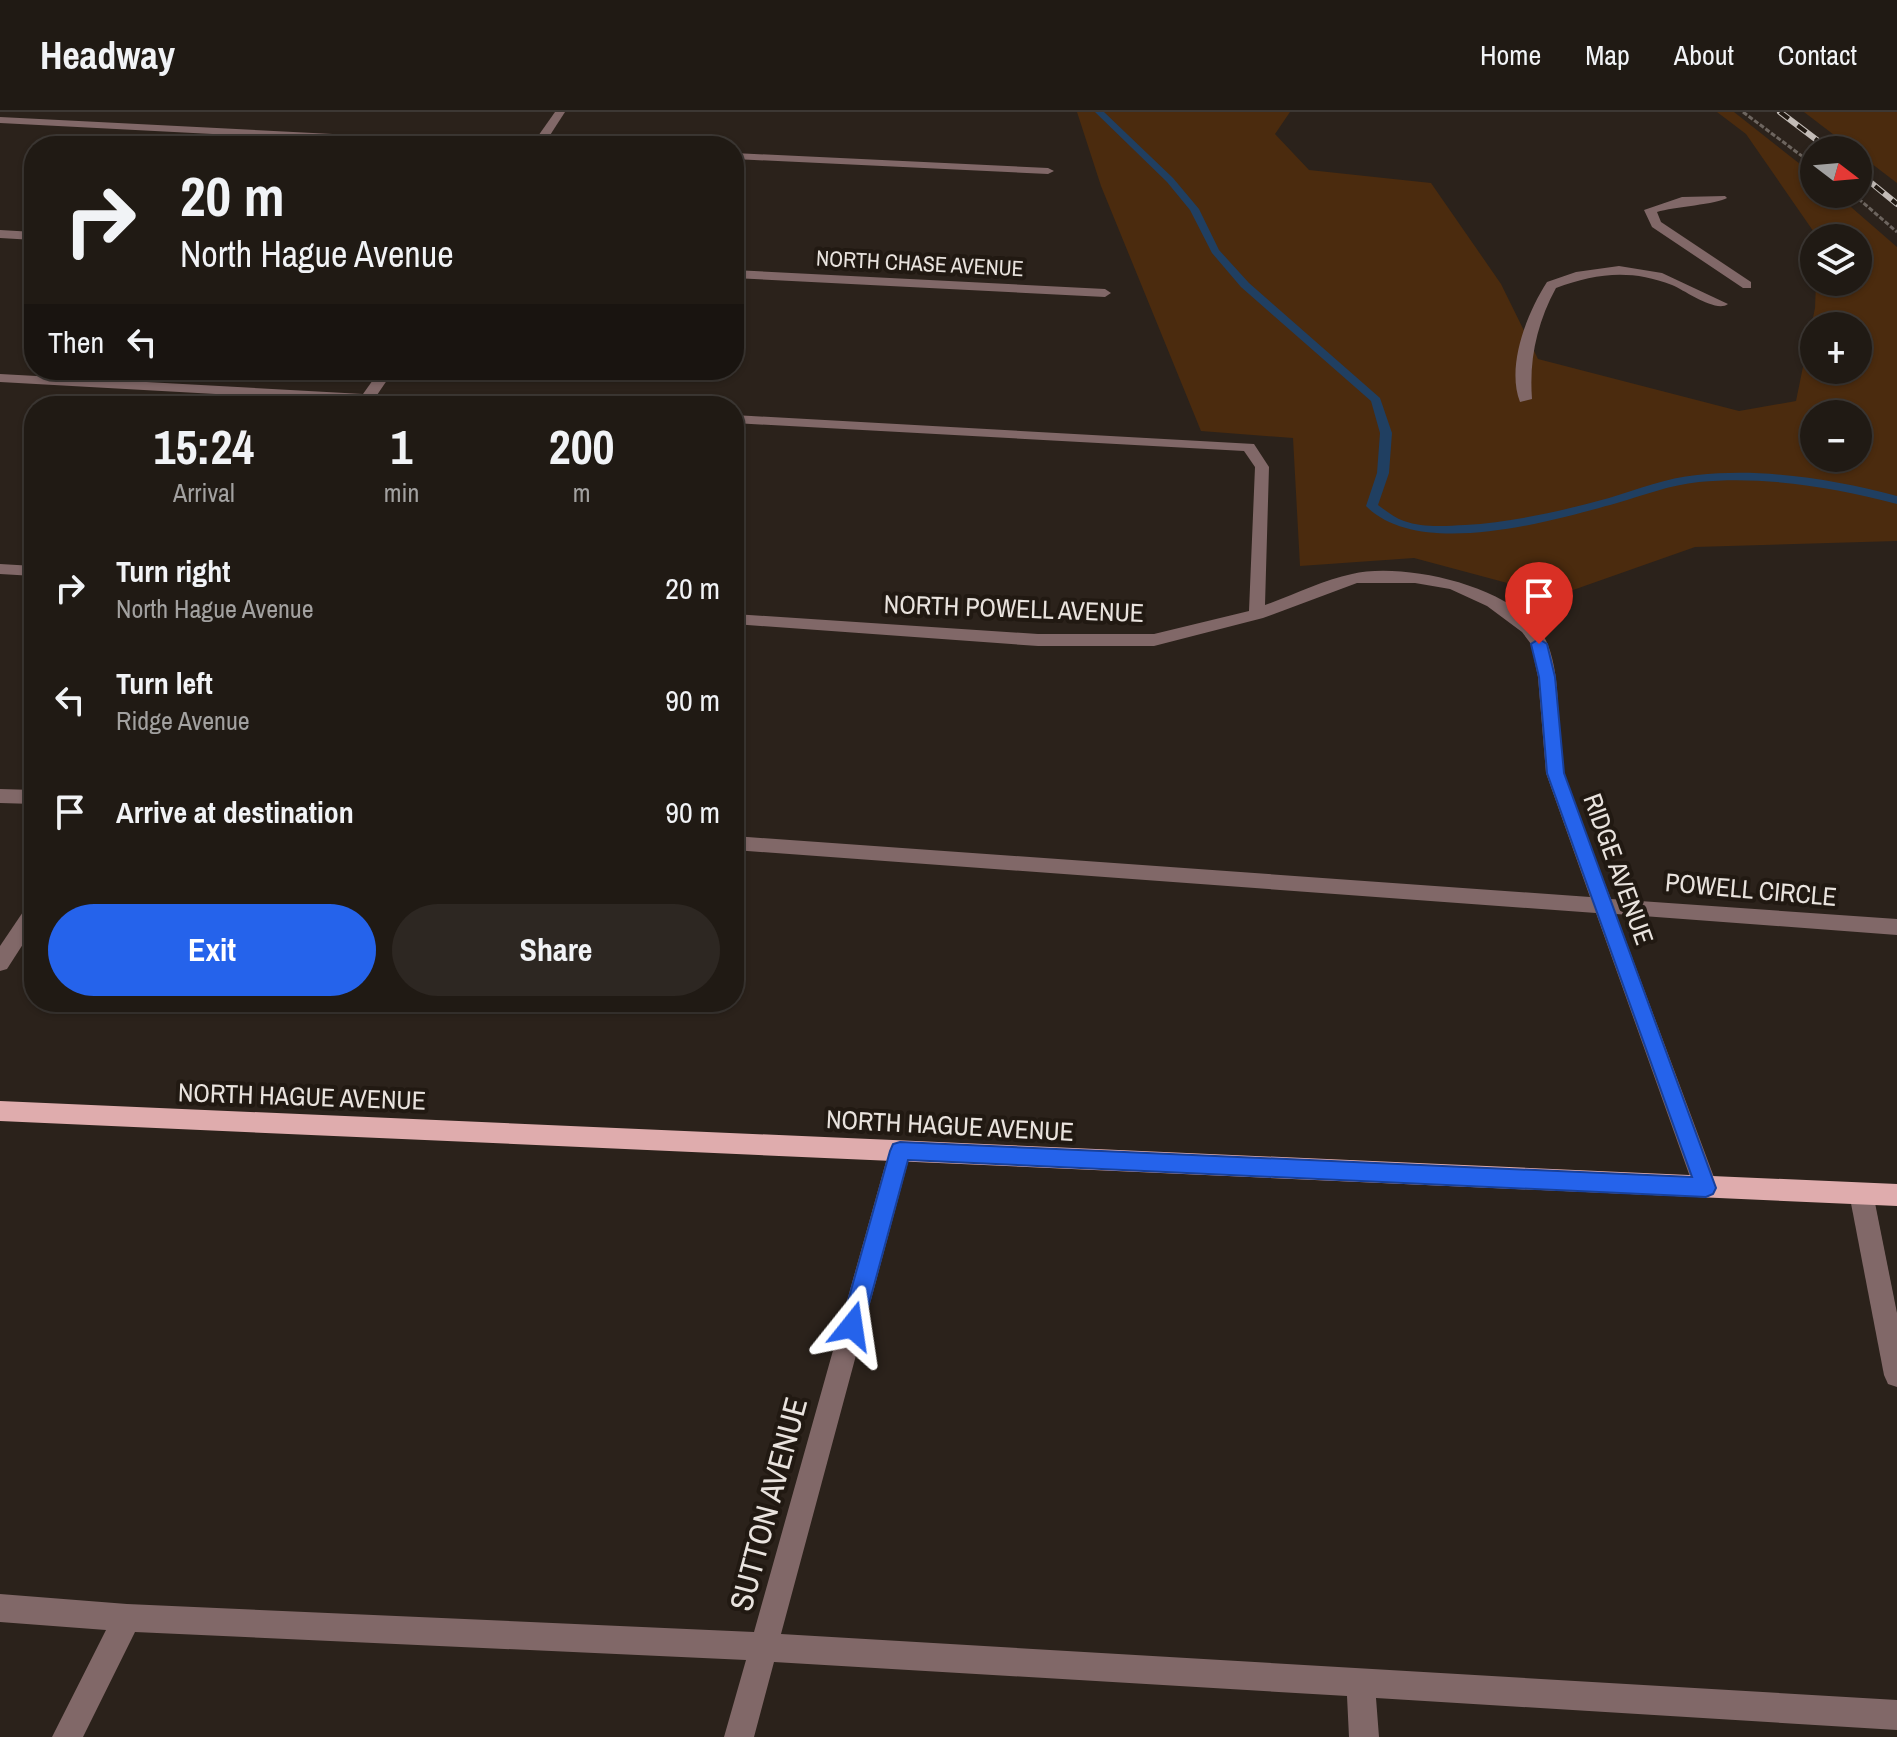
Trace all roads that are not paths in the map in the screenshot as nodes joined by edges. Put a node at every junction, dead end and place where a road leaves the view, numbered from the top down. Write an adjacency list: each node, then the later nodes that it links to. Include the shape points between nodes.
1 (560, 112): 4 (street)
2 (0, 120): 3 (street)
3 (315, 136)
4 (544, 136)
5 (744, 156): 6 (street)
6 (1048, 171)
7 (1721, 198): 11 (street, via 1650,210 1656,224)
8 (0, 234): 9 (street)
9 (24, 235)
10 (744, 275): 12 (street, NORTH CHASE AVENUE)
11 (1747, 285)
12 (1105, 293)
13 (1722, 304): 18 (street, via 1672,278 1639,270 1596,270 1551,285 1537,308 1522,375)
14 (0, 378): 15 (street)
15 (24, 380)
16 (30, 380): 17 (street)
17 (274, 396)
18 (1525, 399)
19 (744, 420): 23 (street, via 1249,447 1262,467)
20 (0, 569): 21 (street)
21 (24, 570)
22 (1472, 590): 23 (street, NORTH POWELL AVENUE, via 1415,578 1355,578); 28 (street, RIDGE AVENUE, via 1512,614 1539,644 1555,773)
23 (1257, 614): 24 (street, NORTH POWELL AVENUE, via 1154,640 1038,640)
24 (744, 620)
25 (0, 796): 26 (street)
26 (24, 797)
27 (744, 844): 28 (street, POWELL CIRCLE)
28 (1601, 903): 30 (street, POWELL CIRCLE); 34 (street, RIDGE AVENUE)
29 (24, 926): 31 (street)
30 (1897, 927)
31 (0, 963)
32 (0, 1111): 33 (main road, NORTH HAGUE AVENUE)
33 (900, 1151): 34 (main road, NORTH HAGUE AVENUE); 40 (street, SUTTON AVENUE)
34 (1706, 1188): 35 (main road, NORTH HAGUE AVENUE)
35 (1861, 1193): 36 (main road, NORTH HAGUE AVENUE); 37 (street)
36 (1897, 1195)
37 (1897, 1375)
38 (0, 1608): 39 (street)
39 (127, 1618): 40 (street); 43 (street)
40 (764, 1647): 41 (street); 44 (street, SUTTON AVENUE)
41 (1361, 1682): 42 (street); 45 (street)
42 (1897, 1715)
43 (67, 1737)
44 (739, 1737)
45 (1364, 1737)

